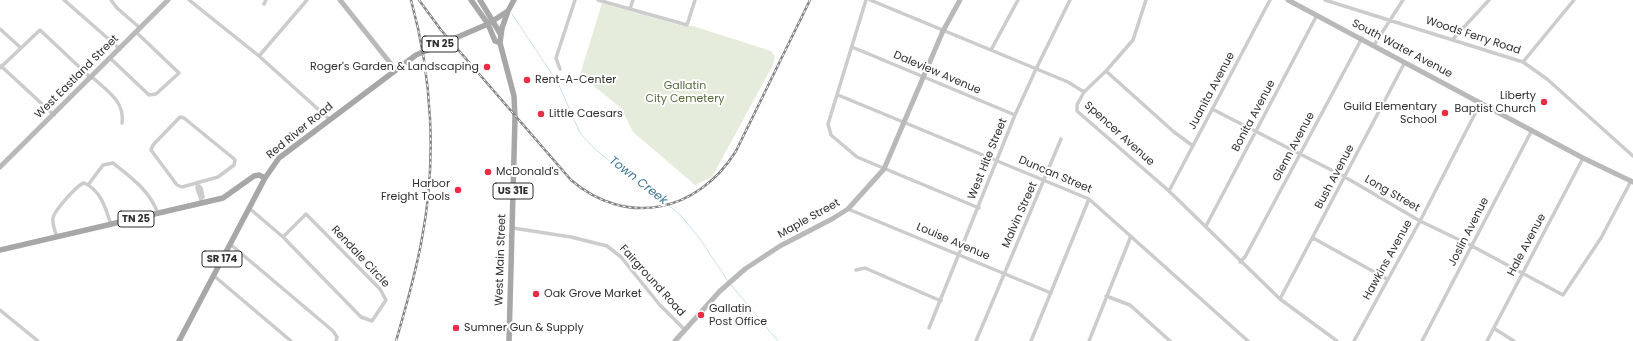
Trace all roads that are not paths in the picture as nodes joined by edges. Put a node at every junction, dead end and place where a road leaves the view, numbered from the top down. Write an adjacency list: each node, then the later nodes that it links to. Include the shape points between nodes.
1 (64, 0): 42 (street)
2 (111, 0): 33 (street)
3 (168, 0): 33 (street, West Eastland Street)
4 (189, 0): 44 (street)
5 (306, 0): 44 (street)
6 (340, 0): 49 (street)
7 (471, 0): 31 (main road, US 31E)
8 (480, 0): 30 (main road)
9 (514, 0): 27 (main road, TN 25)
10 (575, 0): 50 (street, via 556,58)
11 (598, 0): 26 (street)
12 (633, 0): 26 (street)
13 (695, 0): 26 (street, via 687,25)
14 (866, 0): 40 (street)
15 (870, 0): 34 (street, Spencer Avenue)
16 (960, 0): 34 (street, Maple Street)
17 (1018, 0): 43 (street)
18 (1070, 0): 51 (street, West Hite Street)
19 (1146, 0): 52 (street, via 1133,40)
20 (1270, 0): 58 (street, Juanita Avenue)
21 (1288, 0): 28 (street, South Water Avenue)
22 (1325, 0): 29 (street, Woods Ferry Road)
23 (1402, 0): 29 (street)
24 (1489, 0): 37 (street)
25 (1574, 0): 47 (street)
26 (630, 9)
27 (508, 11): 30 (main road, Red River Road / TN 25); 35 (main road, via 502,28)
28 (1317, 15): 36 (street, South Water Avenue); 65 (street, Bonita Avenue)
29 (1390, 20): 37 (street, Woods Ferry Road); 39 (street)
30 (494, 21): 31 (main road, Red River Road / TN 25); 35 (main road)
31 (488, 24): 38 (main road, US 31E, via 495,41); 49 (main road, Red River Road / TN 25, via 422,51)
32 (0, 28): 41 (street)
33 (138, 30): 42 (street, West Eastland Street); 45 (street, via 179,73 156,94 148,95)
34 (943, 31): 43 (street, Spencer Avenue); 54 (street, Maple Street)
35 (502, 37): 38 (main road)
36 (1362, 38): 39 (street, South Water Avenue); 68 (street, Glenn Avenue)
37 (1453, 39): 47 (street, Woods Ferry Road)
38 (500, 43): 90 (main road, West Main Street / US 31E, via 515,102)
39 (1374, 45): 46 (street, South Water Avenue)
40 (852, 47): 54 (street, Daleview Avenue); 56 (street)
41 (21, 48): 48 (street); 53 (street, via 40,30)
42 (120, 49): 45 (street, West Eastland Street)
43 (991, 50): 51 (street, Spencer Avenue)
44 (259, 56): 61 (street)
45 (110, 58): 53 (street, West Eastland Street)
46 (1405, 62): 57 (street, South Water Avenue); 74 (street, Bush Avenue)
47 (1523, 62): 69 (street, Woods Ferry Road, via 1553,84)
48 (1, 67): 59 (street)
49 (395, 69): 61 (main road, Red River Road / TN 25)
50 (560, 70)
51 (1036, 70): 55 (street, Spencer Avenue, via 1068,82); 60 (street, West Hite Street)
52 (1106, 71): 55 (street); 67 (street)
53 (92, 77): 59 (street, West Eastland Street); 62 (street, via 120,104)
54 (924, 77): 60 (street, Daleview Avenue); 63 (street, Maple Street)
55 (1084, 92): 80 (street, Spencer Avenue, via 1076,111)
56 (838, 96): 63 (street, Duncan Street); 73 (street, via 828,124 831,136 857,157)
57 (1481, 102): 64 (street, South Water Avenue); 87 (street, Hawkins Avenue)
58 (1212, 109): 65 (street, Long Street); 67 (street, Juanita Avenue)
59 (54, 115): 72 (street, West Eastland Street)
60 (1016, 115): 71 (street, West Hite Street)
61 (329, 119): 75 (main road, Red River Road / TN 25, via 279,158)
62 (122, 123)
63 (904, 123): 71 (street, Duncan Street); 73 (street, Maple Street)
64 (1532, 130): 70 (street, South Water Avenue); 96 (street, Joslin Avenue)
65 (1255, 132): 68 (street, Long Street); 89 (street, Bonita Avenue)
66 (1061, 139): 76 (street, Malvin Street)
67 (1193, 146): 80 (street, Juanita Avenue)
68 (1301, 154): 74 (street, Long Street); 99 (street, Glenn Avenue)
69 (1633, 156)
70 (1583, 158): 77 (street, South Water Avenue); 101 (street, Hale Avenue)
71 (998, 160): 76 (street, Duncan Street); 84 (street, West Hite Street)
72 (0, 167)
73 (884, 169): 84 (street); 85 (street, Maple Street)
74 (1345, 177): 87 (street, Long Street); 94 (street, Bush Avenue)
75 (265, 178): 82 (main road, TN 25, via 254,176 228,195); 83 (main road, SR 174)
76 (1044, 181): 81 (street, Duncan Street); 102 (street, Malvin Street)
77 (1632, 181): 101 (street, Long Street, via 1601,238 1564,295)
78 (198, 184): 78 (street, via 179,186 151,150 180,117 235,160 234,165 224,174); 82 (street, via 201,188)
79 (88, 185): 86 (street, via 103,164 113,163 144,191 154,203); 88 (street, via 103,202); 92 (street, via 80,184 55,213 53,224)
80 (1169, 191): 89 (street, Spencer Avenue)
81 (1089, 199): 91 (street, Duncan Street); 105 (street)
82 (202, 201): 86 (main road, TN 25)
83 (249, 208): 93 (street, Rendale Circle); 95 (main road, SR 174)
84 (979, 208): 98 (street, West Hite Street)
85 (848, 209): 98 (street, Louise Avenue); 111 (street, Maple Street, via 745,268 724,286)
86 (158, 214): 88 (main road, TN 25)
87 (1420, 220): 96 (street, Long Street); 104 (street, Hawkins Avenue)
88 (111, 225): 92 (main road, TN 25)
89 (1206, 226): 99 (street, Spencer Avenue)
90 (512, 228): 111 (street, Fairground Road, via 571,236 607,246 621,257); 117 (main road, West Main Street / US 31E)
91 (1132, 236): 106 (street); 123 (street, Duncan Street)
92 (56, 237): 97 (main road, TN 25)
93 (283, 237): 93 (street, Rendale Circle, via 362,317 372,320 386,300 380,289 312,219 306,214)
94 (1313, 238): 104 (street); 107 (street, Bush Avenue)
95 (230, 244): 103 (main road, SR 174); 116 (street, via 333,332 337,337)
96 (1472, 246): 101 (street, Long Street); 126 (street, Joslin Avenue)
97 (0, 250)
98 (960, 254): 102 (street, Louise Avenue); 108 (street, West Hite Street)
99 (1240, 262): 107 (street, Spencer Avenue)
100 (856, 270): 108 (street, via 865,268)
101 (1522, 273): 112 (street, Hale Avenue)
102 (1004, 274): 105 (street, Louise Avenue); 119 (street, Malvin Street)
103 (214, 275): 114 (main road, SR 174); 115 (street)
104 (1387, 279): 125 (street, Hawkins Avenue)
105 (1051, 293): 120 (street)
106 (1106, 296): 121 (street); 122 (street, via 1130,305)
107 (1280, 299): 124 (street, Spencer Avenue)
108 (941, 301): 110 (street, West Hite Street)
109 (0, 310): 113 (street)
110 (929, 328)
111 (684, 329): 118 (street, Maple Street)
112 (1495, 329): 127 (street, Hale Avenue); 128 (street)
113 (38, 341)
114 (179, 341)
115 (291, 341)
116 (336, 341)
117 (509, 341)
118 (675, 341)
119 (976, 341)
120 (1031, 341)
121 (1090, 341)
122 (1170, 341)
123 (1248, 341)
124 (1337, 341)
125 (1354, 341)
126 (1422, 341)
127 (1488, 341)
128 (1514, 341)

